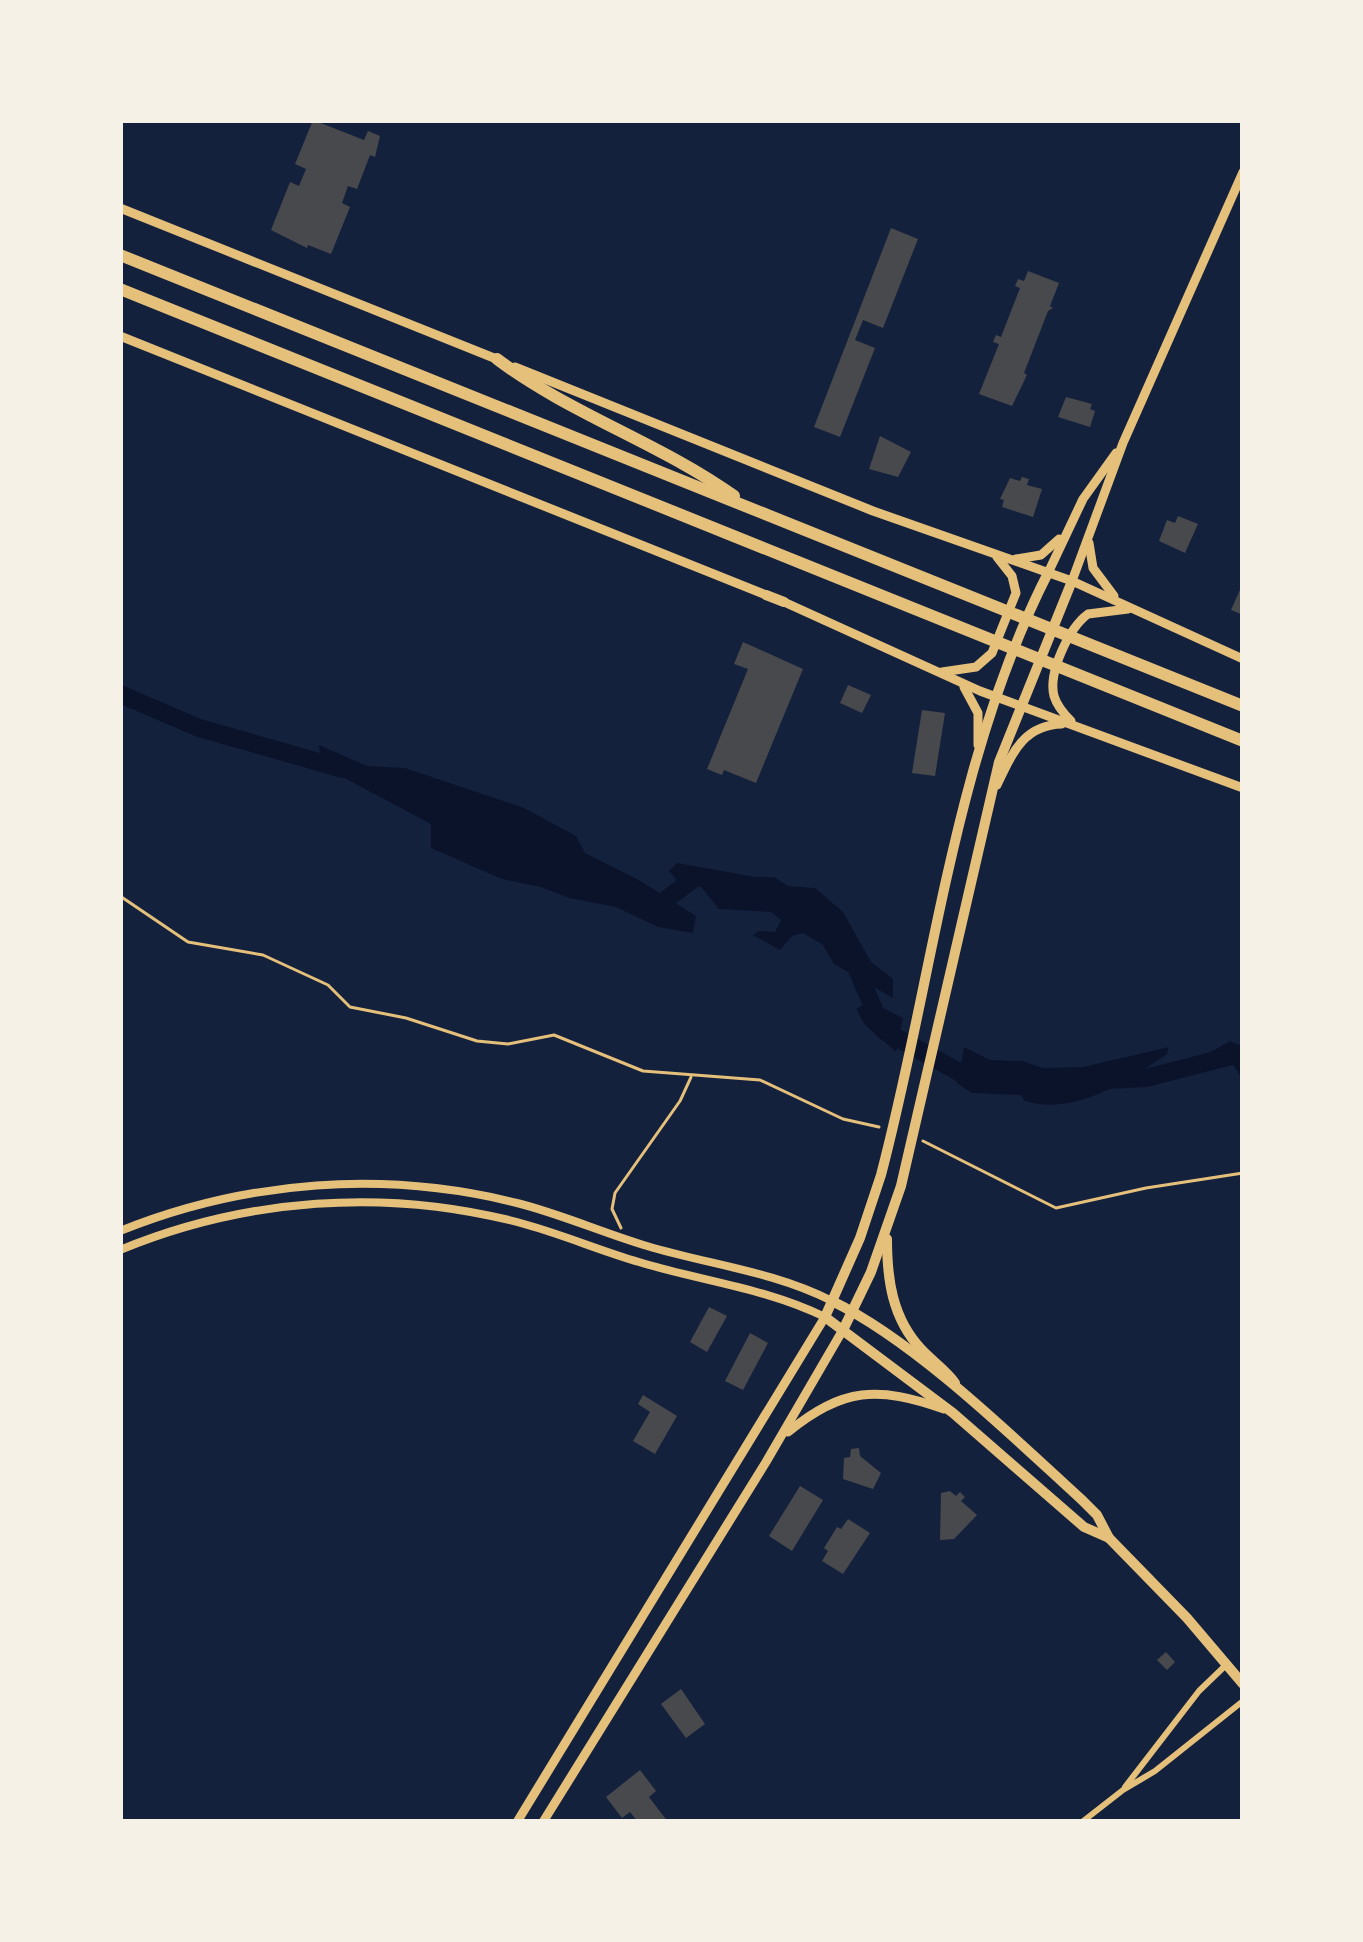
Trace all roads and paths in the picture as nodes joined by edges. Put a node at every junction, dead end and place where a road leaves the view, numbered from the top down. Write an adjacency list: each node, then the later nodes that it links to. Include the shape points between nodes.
1 (1243, 172): 7 (main road)
2 (120, 208): 6 (main road)
3 (120, 255): 8 (highway)
4 (120, 294): 25 (highway)
5 (120, 336): 15 (main road)
6 (497, 359): 8 (highway); 11 (main road)
7 (1123, 443): 9 (main road); 10 (main road)
8 (749, 508): 23 (highway)
9 (1072, 520): 12 (main road, via 1044,553); 13 (main road)
10 (1090, 538): 14 (main road); 17 (main road, via 1098,578)
11 (992, 554): 12 (main road); 19 (main road, via 1016,593 992,653 972,669)
12 (1007, 558): 13 (main road)
13 (1048, 573): 14 (main road); 21 (main road)
14 (1072, 581): 17 (main road); 22 (main road)
15 (766, 595): 16 (main road)
16 (784, 602): 19 (main road)
17 (1133, 609): 18 (main road); 24 (main road, via 1093,612 1070,634 1053,689)
18 (1243, 659)
19 (936, 671): 20 (main road)
20 (961, 683): 21 (main road); 26 (main road, via 978,713)
21 (996, 697): 22 (main road); 26 (main road)
22 (1021, 706): 24 (main road); 28 (main road)
23 (1243, 706)
24 (1079, 727): 27 (main road); 28 (main road, via 1048,724 1025,736)
25 (1243, 741)
26 (977, 753): 42 (main road, via 888,1147)
27 (1243, 788)
28 (992, 795): 38 (main road)
29 (120, 896): 30 (path, via 188,942 263,956 328,985 350,1006 477,1041 554,1035 622,1065)
30 (691, 1075): 31 (path, via 760,1080 843,1119); 40 (path, via 615,1193 612,1209)
31 (896, 1132)
32 (913, 1138): 33 (path, via 1056,1208)
33 (1243, 1173)
34 (316, 1185): 35 (street); 36 (street, via 424,1187); 39 (street, via 212,1201)
35 (317, 1203): 37 (street, via 411,1204); 41 (street, via 218,1218)
36 (522, 1204): 37 (street); 40 (street)
37 (518, 1222): 44 (street)
38 (887, 1228): 43 (main road); 46 (main road, via 897,1312)
39 (120, 1231)
40 (628, 1239): 42 (street)
41 (120, 1250)
42 (832, 1301): 43 (main road); 44 (main road)
43 (853, 1312): 45 (main road); 46 (main road)
44 (824, 1317): 45 (main road); 54 (main road)
45 (844, 1328): 47 (main road); 48 (main road)
46 (964, 1396): 49 (main road, via 1097,1515)
47 (953, 1413): 48 (main road, via 897,1395 860,1394 822,1407); 49 (main road, via 1084,1527)
48 (779, 1439): 55 (main road)
49 (1109, 1538): 50 (main road)
50 (1227, 1664): 51 (main road); 53 (street)
51 (1243, 1684)
52 (1243, 1701): 53 (street)
53 (1123, 1790): 56 (street)
54 (523, 1820)
55 (543, 1822)
56 (1082, 1822)

